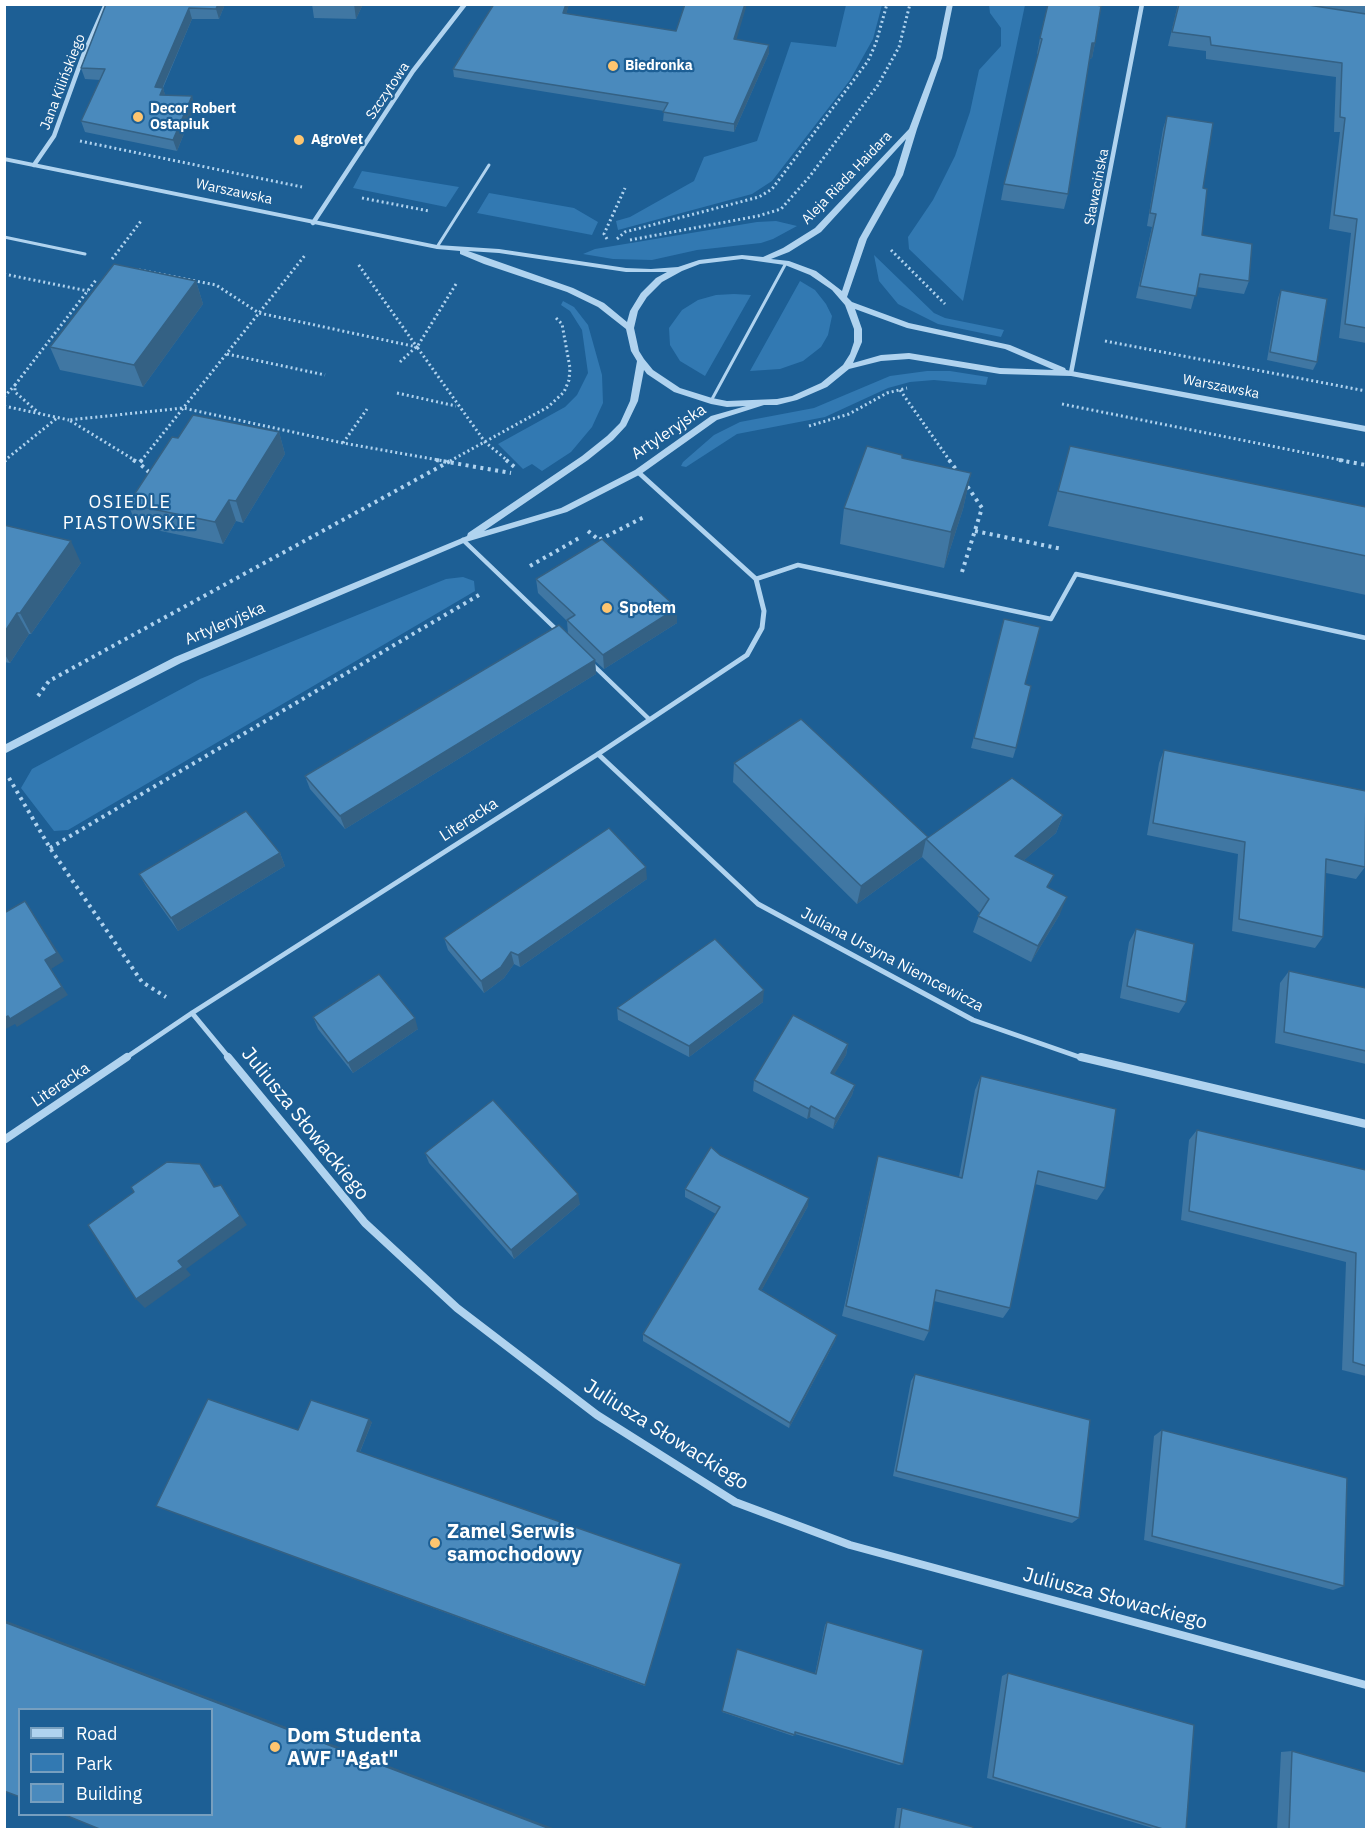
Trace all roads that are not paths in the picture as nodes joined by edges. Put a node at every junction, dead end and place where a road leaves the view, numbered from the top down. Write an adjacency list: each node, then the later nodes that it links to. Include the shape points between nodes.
1 (106, 4): 7 (street, Jana Kilińskiego, via 54,136)
2 (465, 4): 9 (street, Szczytowa, via 413,70)
3 (950, 4): 5 (street, Aleja Riada Haidara, via 939,58)
4 (1142, 4): 21 (street, Sławacińska)
5 (913, 129): 14 (street, Aleja Riada Haidara, via 818,230); 17 (street, Aleja Riada Haidara, via 899,176 854,262)
6 (4, 159): 7 (street, Warszawska)
7 (34, 165): 9 (street, Warszawska)
8 (489, 165): 11 (lane)
9 (313, 223): 11 (street, Warszawska)
10 (4, 237): 13 (lane)
11 (437, 247): 12 (street, Warszawska)
12 (458, 250): 16 (street, Warszawska, via 499,251 626,270); 18 (street, Warszawska, via 570,290 601,305)
13 (85, 254)
14 (765, 258): 15 (street, Warszawska); 16 (street, via 720,258)
15 (786, 262): 17 (street, Warszawska, via 825,280); 22 (lane)
16 (679, 269): 18 (street, via 659,280 644,295)
17 (847, 300): 20 (street, via 858,328 858,342); 21 (street, Warszawska, via 907,325 1007,347)
18 (630, 328): 19 (street)
19 (641, 361): 22 (street, via 663,382); 26 (street, Artyleryjska, via 634,401 623,424 585,458)
20 (846, 367): 21 (street, Warszawska, via 909,356 1000,371); 23 (street, via 810,393)
21 (1071, 374): 24 (street, Warszawska)
22 (711, 401): 23 (street)
23 (760, 405): 25 (street, Artyleryjska, via 714,418)
24 (1366, 429)
25 (638, 472): 26 (street, Artyleryjska, via 564,510); 27 (street)
26 (464, 540): 28 (lane); 32 (street, Artyleryjska, via 178,660)
27 (756, 579): 29 (lane, via 798,565 1050,619 1076,574); 31 (street, Literacka, via 764,610 762,628 747,655)
28 (564, 637)
29 (1366, 638)
30 (590, 662): 31 (lane)
31 (649, 719): 33 (street, Literacka)
32 (4, 750)
33 (598, 754): 34 (street, Literacka); 35 (street, Juliana Ursyna Niemcewicza, via 758,904 973,1020 1095,1062)
34 (192, 1013): 36 (street, Literacka); 37 (street, Juliusza Słowackiego, via 365,1223 457,1308 597,1415 735,1502 850,1545)
35 (1366, 1124)
36 (4, 1140)
37 (1366, 1684)

